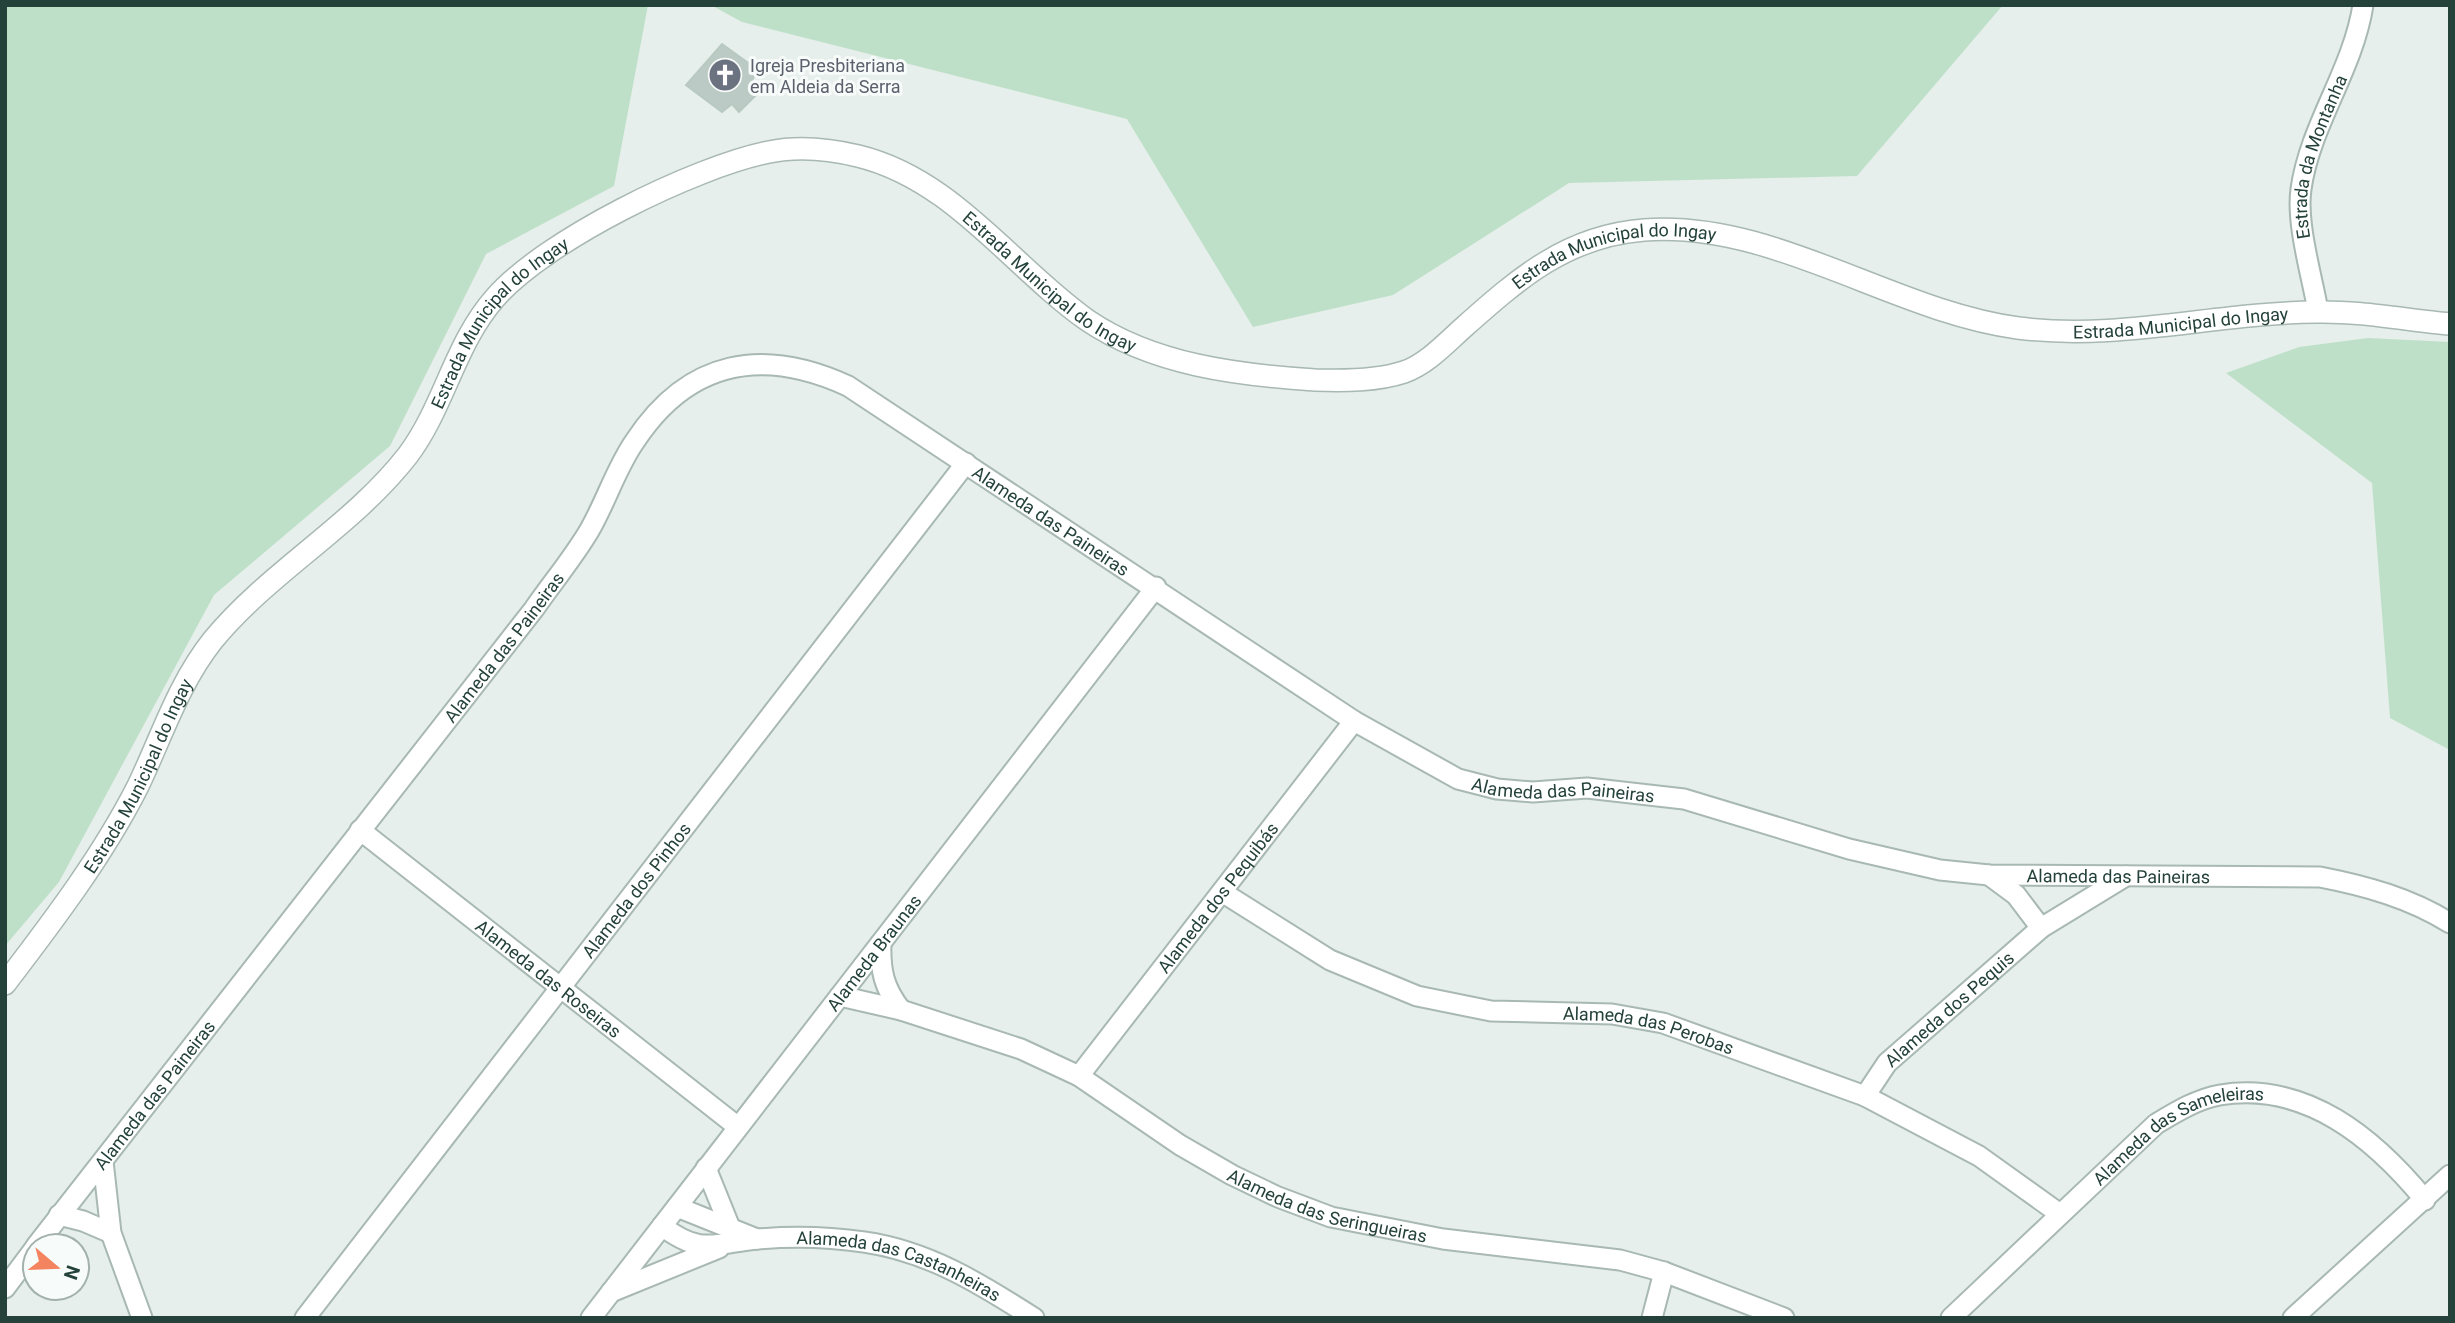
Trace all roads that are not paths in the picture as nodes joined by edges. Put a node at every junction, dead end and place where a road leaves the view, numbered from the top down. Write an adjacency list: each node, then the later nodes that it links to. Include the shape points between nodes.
1 (2363, 5): 2 (street, Estrada da Montanha, via 2301,191)
2 (2318, 311): 3 (street, Estrada Municipal do Ingay); 16 (street, Estrada Municipal do Ingay, via 2082,331 2010,327 1949,312 1721,236 1675,229 1634,231 1585,243 1546,260 1408,371 1360,380 1316,380 1219,370 1125,342 1085,318 946,199 905,174 867,158 830,151 767,152 690,178 621,211 556,248 499,292 478,320 407,456 247,602 190,672 113,831)
3 (2450, 324)
4 (966, 463): 5 (street, Alameda das Paineiras); 7 (street, Alameda das Paineiras, via 848,386 795,366 734,365 681,391 653,416 634,443 587,534 534,609); 17 (street, Alameda dos Pinhos)
5 (1156, 587): 6 (street, Alameda das Paineiras); 15 (street, Alameda Braunas)
6 (1354, 720): 8 (street, Alameda das Paineiras, via 1458,779 1497,789 1587,788 1684,799 1849,849 1940,870); 11 (street, Alameda dos Pequibás)
7 (360, 830): 17 (street, Alameda das Roseiras); 23 (street, Alameda das Paineiras)
8 (1989, 875): 9 (street, Alameda das Paineiras); 14 (street, via 2016,895)
9 (2064, 876): 10 (street, Alameda das Paineiras); 12 (street)
10 (2126, 876): 12 (street, Alameda dos Pequis); 13 (street, Alameda das Paineiras, via 2320,877 2373,887)
11 (1222, 892): 20 (street, Alameda dos Pequibás); 21 (street, Alameda das Perobas, via 1330,960 1417,996 1491,1011 1612,1014 1663,1023)
12 (2075, 907): 14 (street, Alameda dos Pequis)
13 (2450, 923)
14 (2040, 928): 21 (street, Alameda dos Pequis, via 1896,1054)
15 (881, 943): 18 (street, Alameda Braunas); 19 (street, via 880,969 887,992)
16 (5, 985)
17 (560, 989): 22 (street, Alameda das Roseiras); 41 (street, Alameda dos Pinhos)
18 (840, 996): 19 (street, Alameda das Seringueiras); 22 (street, Alameda Braunas)
19 (901, 1010): 20 (street, Alameda das Seringueiras, via 981,1034)
20 (1079, 1076): 37 (street, Alameda das Seringueiras, via 1232,1175 1331,1217 1443,1239 1620,1260)
21 (1865, 1096): 28 (street, Alameda das Perobas, via 1979,1156)
22 (738, 1127): 24 (street, Alameda Braunas)
23 (103, 1161): 29 (street, Alameda das Paineiras); 33 (street)
24 (706, 1168): 27 (street, Alameda Braunas); 30 (street)
25 (2450, 1175): 26 (street)
26 (2425, 1200): 28 (street, Alameda das Sameleiras, via 2363,1135 2329,1114 2285,1098 2247,1093 2200,1101 2156,1124); 47 (street)
27 (677, 1207): 30 (street, Alameda das Castanheiras); 31 (street, Alameda Braunas)
28 (2060, 1214): 46 (street, Alameda das Sameleiras)
29 (59, 1215): 32 (street, Alameda das Paineiras); 33 (street)
30 (729, 1225): 34 (street, Alameda das Castanheiras)
31 (662, 1226): 35 (street, Alameda das Castanheiras, via 690,1243); 39 (street, Alameda Braunas)
32 (47, 1232)
33 (111, 1233): 40 (street)
34 (757, 1239): 35 (street, Alameda das Castanheiras); 43 (street, Alameda das Castanheiras, via 866,1242 913,1252 949,1267)
35 (721, 1247): 39 (street, Alameda das Castanheiras)
36 (21, 1267): 38 (street, Alameda das Paineiras)
37 (1664, 1272): 44 (street); 45 (street, Alameda das Seringueiras)
38 (5, 1288)
39 (610, 1293): 42 (street, Alameda Braunas)
40 (142, 1318)
41 (305, 1318)
42 (590, 1318)
43 (1034, 1318)
44 (1652, 1318)
45 (1784, 1318)
46 (1951, 1318)
47 (2293, 1318)

